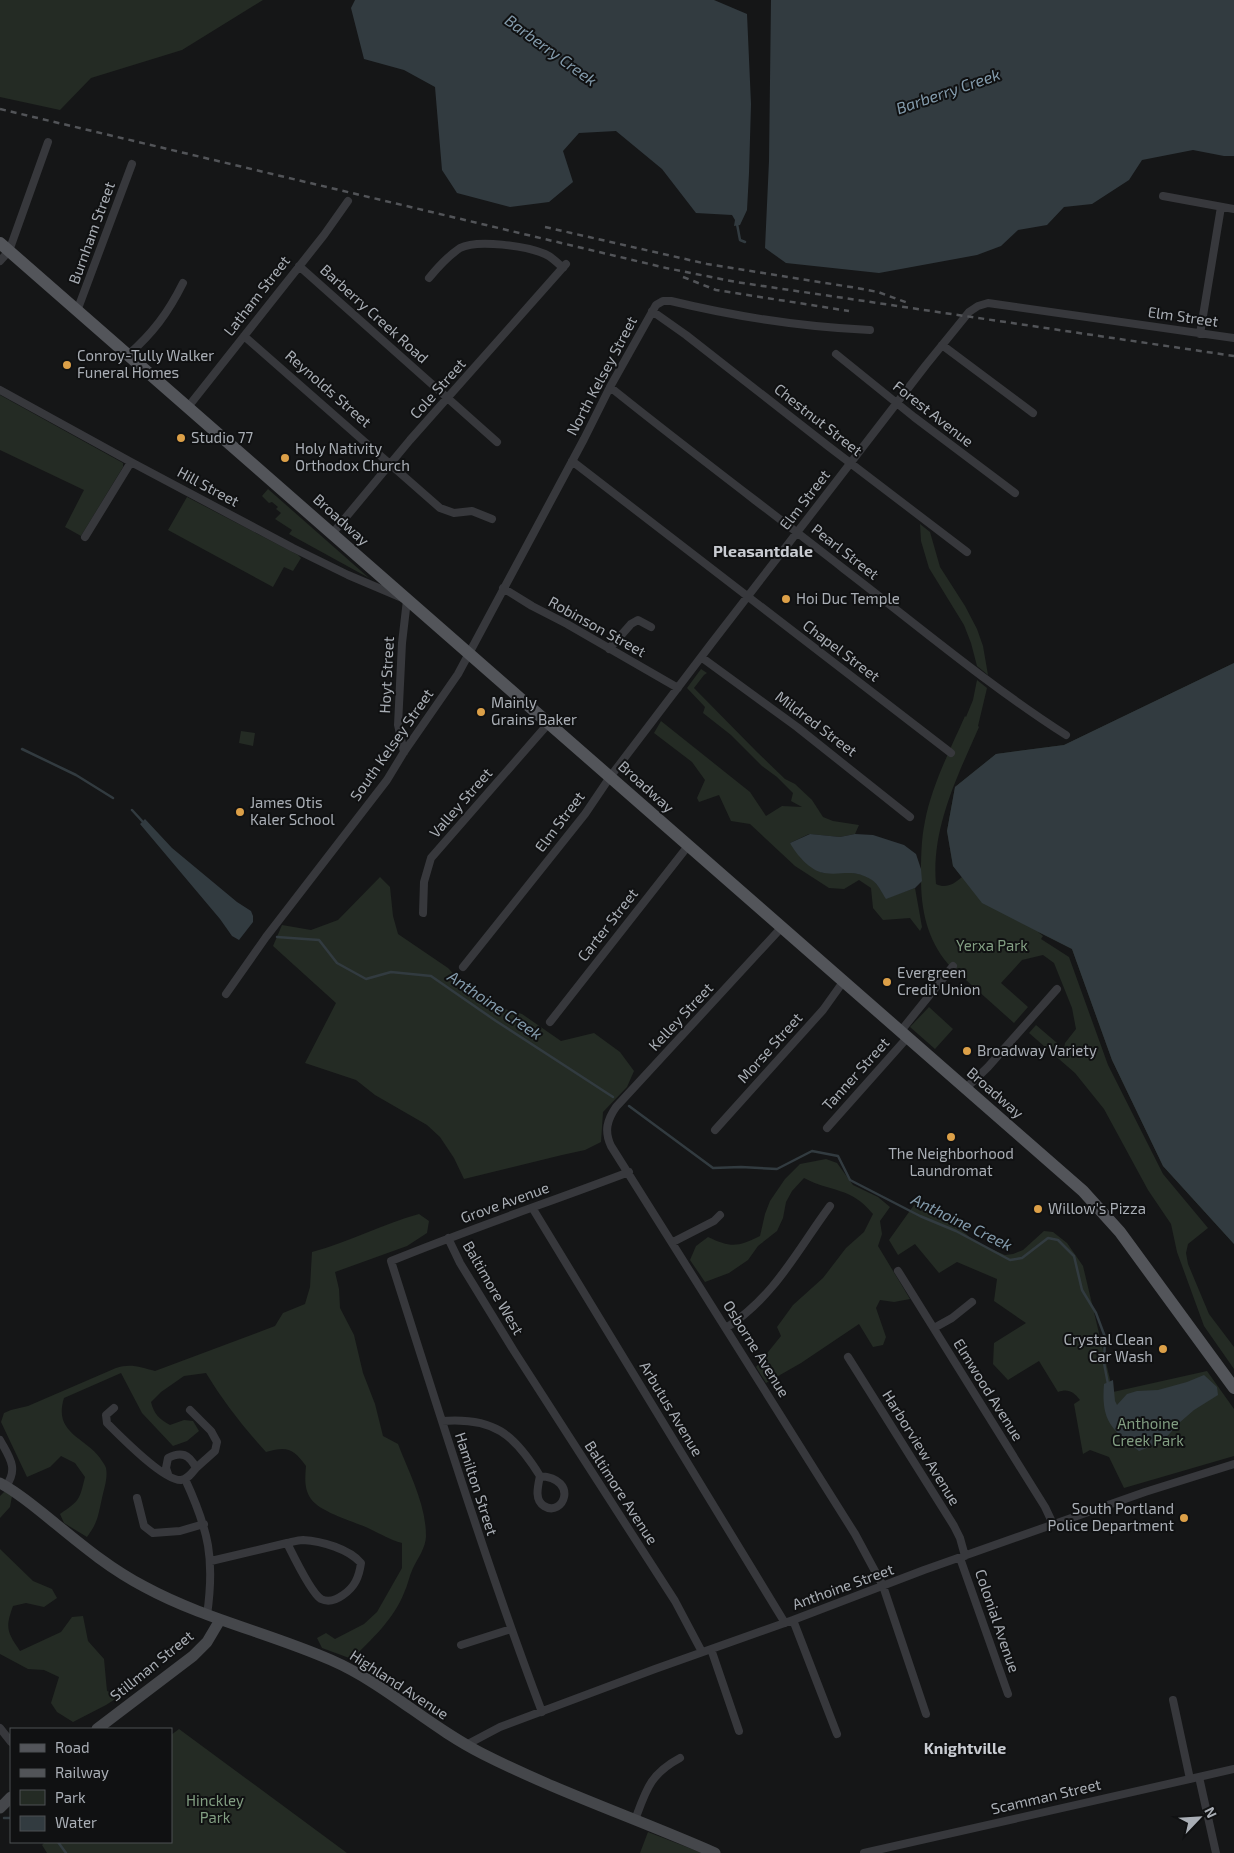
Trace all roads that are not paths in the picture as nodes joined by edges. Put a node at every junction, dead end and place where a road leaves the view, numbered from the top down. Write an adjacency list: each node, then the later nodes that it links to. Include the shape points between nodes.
1 (48, 142): 7 (street)
2 (132, 164): 12 (street, Burnham Street)
3 (1163, 196): 5 (street)
4 (348, 201): 9 (street, Latham Street)
5 (1221, 207): 6 (street); 15 (street)
6 (1234, 209)
7 (4, 247): 8 (street); 12 (main road, Broadway)
8 (0, 261)
9 (299, 266): 16 (street, Latham Street); 23 (street, Barberry Creek Road)
10 (429, 278): 23 (street, Cole Street, via 448,257 476,243 489,242 543,252 565,266)
11 (183, 283): 19 (street, via 161,322)
12 (77, 311): 19 (main road, Broadway)
13 (652, 311): 14 (street, North Kelsey Street, via 663,301 671,301 798,325); 21 (street, North Kelsey Street); 31 (street, Chestnut Street)
14 (870, 330)
15 (1200, 334): 17 (street, Elm Street); 18 (street, Elm Street, via 988,302 969,312)
16 (244, 336): 25 (street, Latham Street); 30 (street, Reynolds Street)
17 (1234, 338)
18 (942, 345): 24 (street, Elm Street); 26 (street)
19 (128, 354): 25 (main road, Broadway)
20 (836, 354): 24 (street, Forest Avenue)
21 (610, 387): 28 (street, North Kelsey Street); 34 (street, Pearl Street)
22 (0, 390): 29 (street, Hill Street)
23 (448, 398): 27 (street, Barberry Creek Road); 30 (street, Cole Street)
24 (897, 404): 31 (street, Elm Street); 32 (street, Forest Avenue)
25 (188, 407): 35 (main road, Broadway)
26 (1033, 413)
27 (497, 442)
28 (572, 461): 38 (street, North Kelsey Street); 39 (street, Chapel Street)
29 (131, 462): 36 (street); 40 (street, Hill Street, via 348,575)
30 (391, 463): 33 (street, Reynolds Street, via 444,510 454,513 472,511); 35 (street, Cole Street)
31 (851, 463): 34 (street, Elm Street); 37 (street, Chestnut Street)
32 (1015, 493)
33 (492, 519)
34 (797, 532): 39 (street, Elm Street); 47 (street, Pearl Street, via 983,676)
35 (332, 534): 40 (main road, Broadway)
36 (85, 537)
37 (967, 552)
38 (503, 588): 42 (street, Robinson Street); 43 (street, North Kelsey Street)
39 (748, 597): 44 (street, Elm Street); 49 (street, Chapel Street)
40 (407, 600): 43 (main road, Broadway); 48 (street, Hoyt Street, via 399,718)
41 (651, 627): 42 (street, via 638,620)
42 (609, 649): 45 (street, Robinson Street)
43 (469, 653): 46 (main road, Broadway); 48 (street, South Kelsey Street)
44 (701, 657): 45 (street, Elm Street); 51 (street, Mildred Street, via 798,727)
45 (678, 688): 50 (street, Elm Street)
46 (548, 724): 50 (main road, Broadway); 53 (street, Valley Street, via 431,858 424,882)
47 (1066, 735)
48 (404, 752): 59 (street, South Kelsey Street, via 387,780)
49 (951, 753)
50 (610, 777): 52 (main road, Broadway); 56 (street, Elm Street)
51 (910, 817)
52 (688, 846): 54 (main road, Broadway); 60 (street, Carter Street)
53 (423, 913)
54 (781, 928): 57 (main road, Broadway); 63 (street, Kelley Street, via 616,1107)
55 (953, 966): 61 (street, Tanner Street)
56 (464, 967)
57 (843, 982): 61 (main road, Broadway); 65 (street, Morse Street, via 823,1010)
58 (1056, 989): 62 (street)
59 (226, 994)
60 (550, 1022)
61 (903, 1035): 62 (main road, Broadway); 64 (street, Tanner Street)
62 (965, 1089): 79 (main road, Broadway, via 1102,1211)
63 (607, 1128): 66 (street, Osborne Avenue, via 611,1146)
64 (827, 1128)
65 (715, 1130)
66 (628, 1172): 68 (street, Grove Avenue); 71 (street, Osborne Avenue)
67 (830, 1206): 75 (street, via 773,1288)
68 (532, 1209): 70 (street, Grove Avenue); 99 (street, Arbutus Avenue)
69 (720, 1215): 71 (street)
70 (448, 1238): 72 (street, Grove Avenue); 77 (street, Baltimore West)
71 (673, 1242): 75 (street, Osborne Avenue)
72 (391, 1261): 82 (street, Hamilton Street)
73 (898, 1271): 76 (street, Elmwood Avenue)
74 (972, 1302): 76 (street)
75 (726, 1328): 96 (street, Osborne Avenue, via 855,1534)
76 (934, 1328): 92 (street, Elmwood Avenue)
77 (514, 1351): 103 (street, Baltimore Avenue, via 668,1589)
78 (848, 1357): 94 (street, Harborview Avenue, via 954,1526 960,1538)
79 (1234, 1388)
80 (114, 1408): 86 (street, via 106,1415 107,1423 144,1458)
81 (190, 1410): 85 (street, via 211,1431 217,1442 215,1451)
82 (442, 1421): 87 (street, via 478,1422 506,1434 522,1448); 100 (street, Hamilton Street)
83 (0, 1440): 89 (street, via 13,1469 12,1478)
84 (1234, 1464): 92 (street, Anthoine Street)
85 (196, 1468): 86 (street, via 186,1455 176,1454 168,1458); 88 (street)
86 (168, 1474): 88 (street, via 174,1479)
87 (540, 1476): 87 (street, via 560,1482 564,1488 566,1494 557,1507 548,1508 538,1499)
88 (185, 1479): 91 (street)
89 (3, 1485): 97 (street, Highland Avenue, via 23,1496 100,1560 162,1596)
90 (137, 1498): 91 (street, via 144,1526 153,1533 180,1531)
91 (204, 1524): 95 (street)
92 (1053, 1524): 94 (street, Anthoine Street)
93 (287, 1543): 93 (street, via 315,1594 322,1600 335,1601 349,1591 359,1577 361,1564 356,1556 322,1543 302,1540); 95 (street)
94 (962, 1557): 96 (street, Anthoine Street); 104 (street, Colonial Avenue)
95 (211, 1561): 97 (street)
96 (883, 1586): 99 (street, Anthoine Street); 107 (street, Osborne Avenue)
97 (207, 1615): 98 (street, Highland Avenue)
98 (220, 1620): 109 (street, Stillman Street, via 207,1642 193,1656); 113 (street, Highland Avenue, via 332,1660)
99 (789, 1621): 102 (street, Anthoine Street); 111 (street, Arbutus Avenue)
100 (511, 1629): 101 (street); 106 (street, Hamilton Street)
101 (461, 1645)
102 (711, 1649): 103 (street, Anthoine Street); 110 (street)
103 (702, 1652): 106 (street, Anthoine Street)
104 (1008, 1694)
105 (1173, 1700): 117 (street)
106 (542, 1712): 113 (street, Anthoine Street, via 491,1731)
107 (926, 1714)
108 (0, 1728): 112 (street)
109 (98, 1728)
110 (739, 1731)
111 (837, 1734)
112 (10, 1741)
113 (466, 1745): 120 (street, Highland Avenue, via 531,1777)
114 (680, 1758): 120 (street, via 652,1779)
115 (1234, 1769): 116 (street, Scamman Street)
116 (1199, 1777): 117 (street, Scamman Street); 123 (street)
117 (1190, 1779): 122 (street, Scamman Street)
118 (10, 1799): 119 (street)
119 (0, 1808)
120 (635, 1820): 121 (street, Highland Avenue)
121 (715, 1853)
122 (864, 1853)
123 (1216, 1853)

